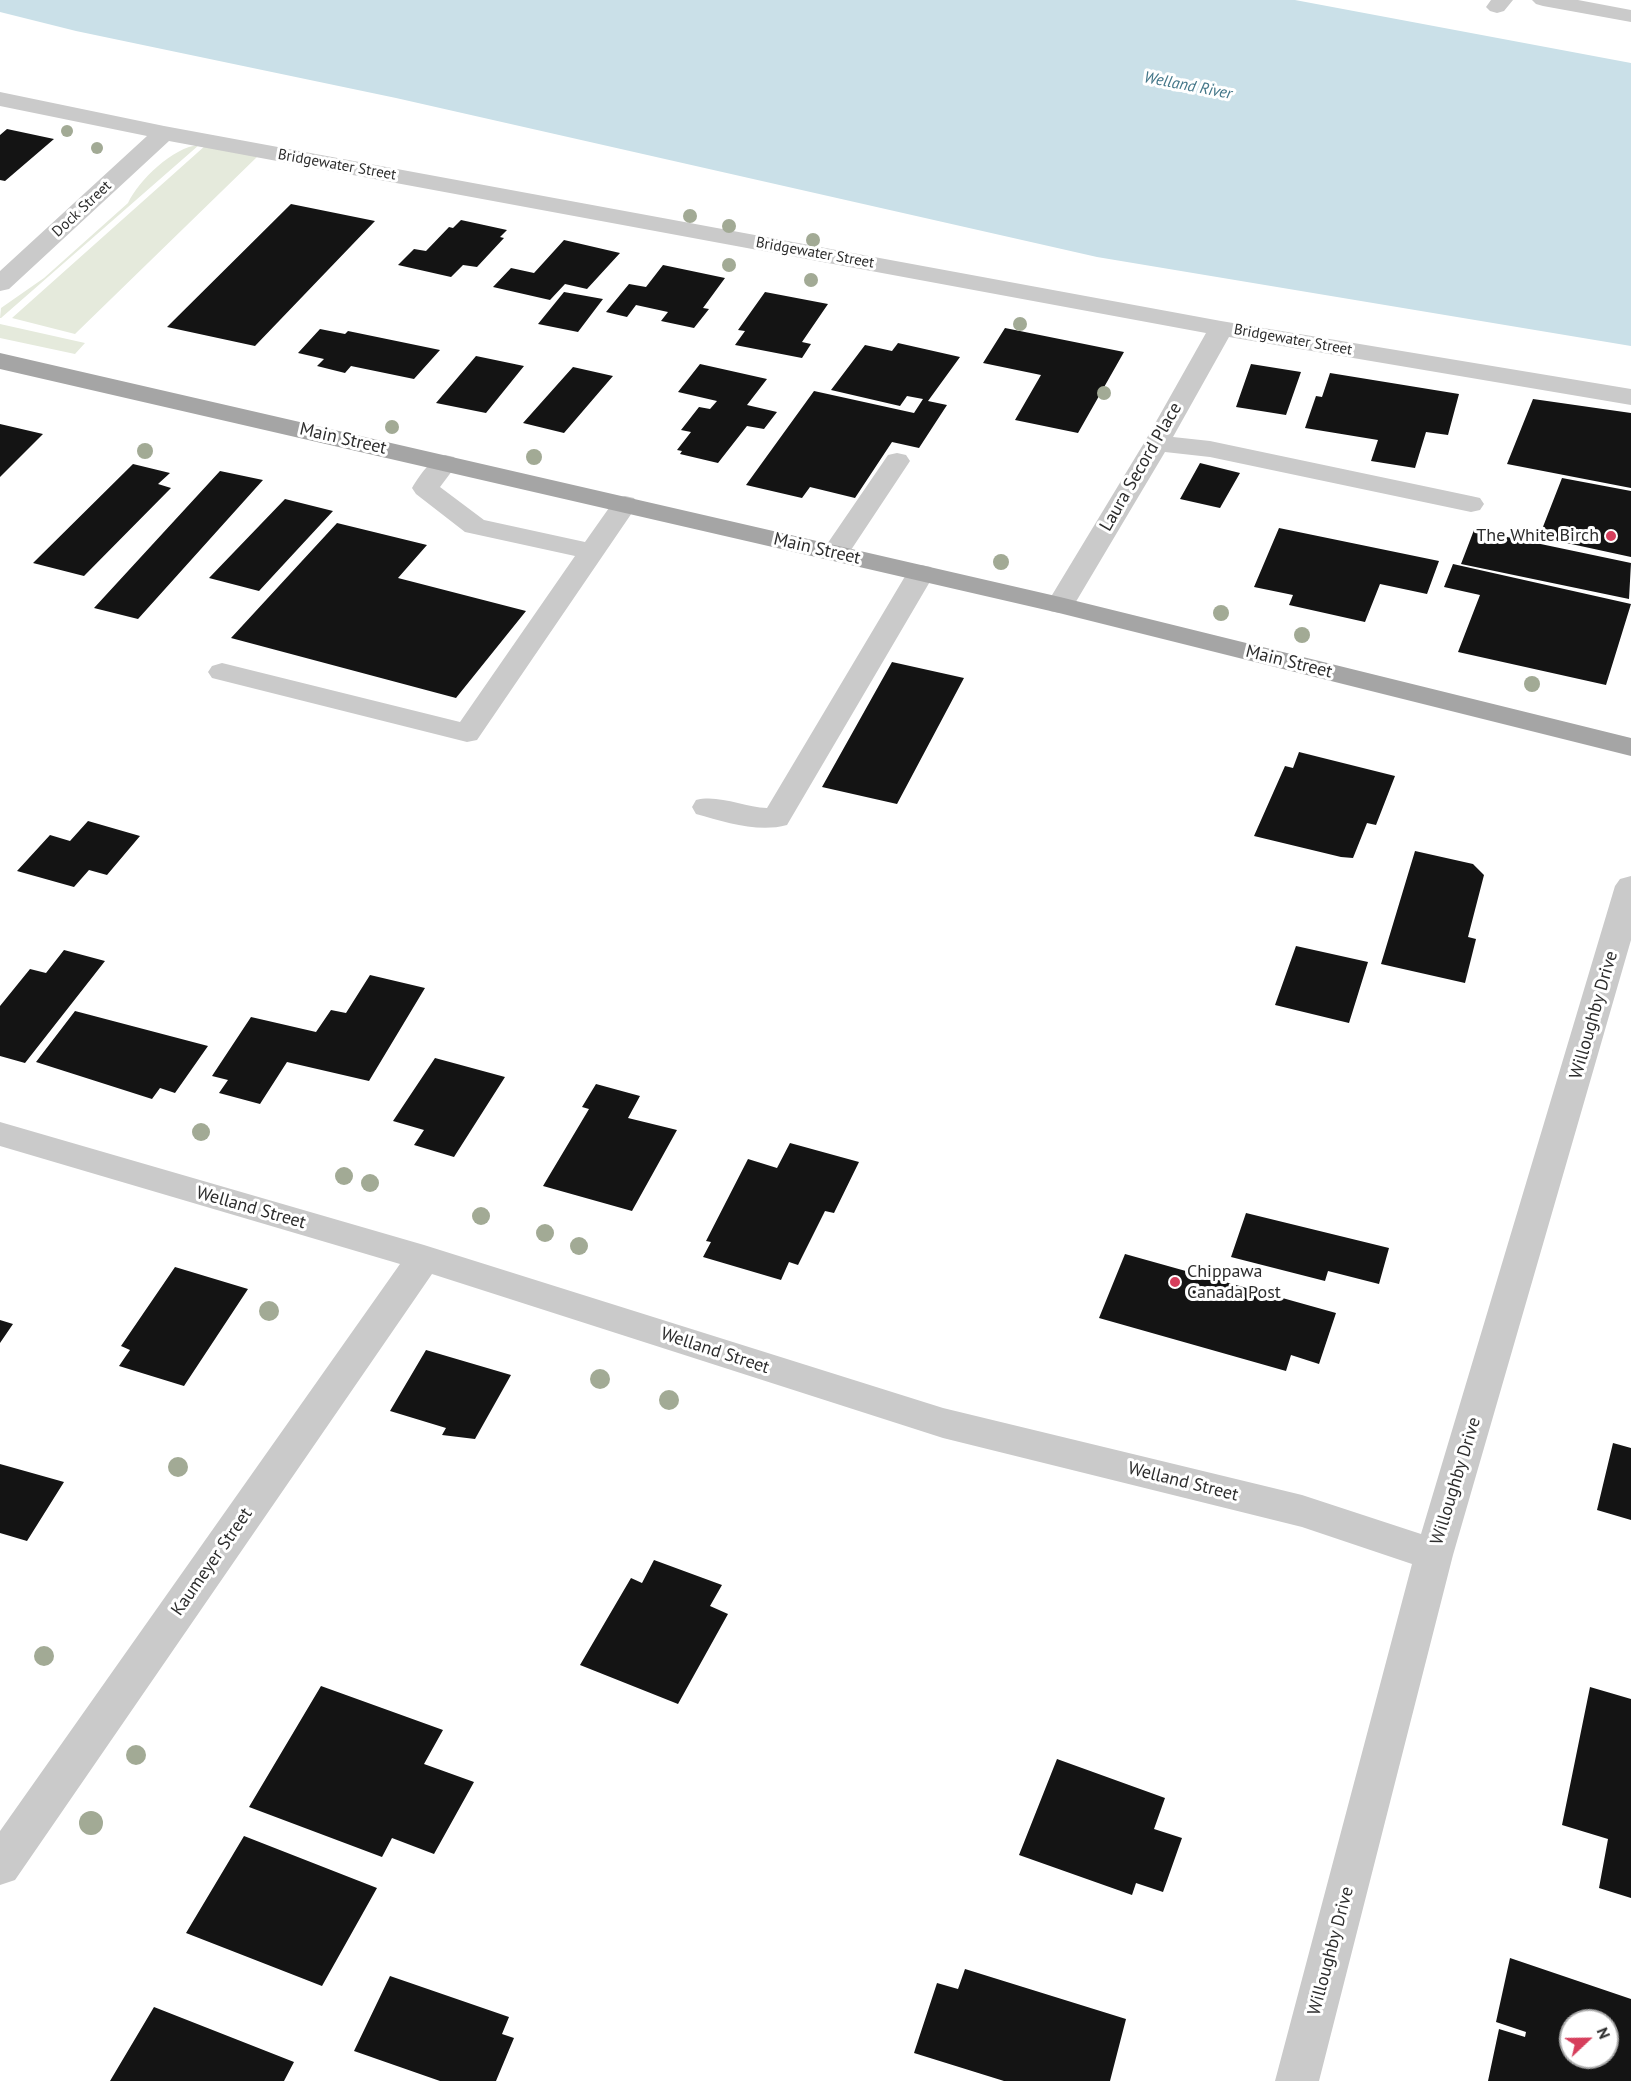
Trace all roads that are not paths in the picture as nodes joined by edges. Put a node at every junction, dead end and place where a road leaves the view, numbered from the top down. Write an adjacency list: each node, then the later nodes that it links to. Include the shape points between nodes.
1 (1543, 0): 2 (street)
2 (1578, 3): 3 (street)
3 (1631, 16)
4 (0, 99): 5 (street, Bridgewater Street)
5 (164, 133): 6 (street, Dock Street); 7 (street, Bridgewater Street)
6 (0, 284)
7 (1221, 328): 9 (street, Bridgewater Street); 10 (street, Laura Secord Place)
8 (0, 361): 12 (main road, Main Street)
9 (1631, 397)
10 (1157, 443): 14 (street, via 1219,451); 18 (street, Laura Secord Place)
11 (897, 461): 16 (street)
12 (445, 463): 13 (main road, Main Street); 15 (street, via 426,489 475,526)
13 (625, 504): 15 (street); 16 (main road, Main Street)
14 (1471, 504)
15 (594, 552): 19 (street, via 467,733)
16 (835, 553): 17 (main road, Main Street)
17 (921, 573): 18 (main road, Main Street); 21 (street, via 776,818)
18 (1060, 605): 20 (main road, Main Street)
19 (222, 672)
20 (1631, 747)
21 (707, 807)
22 (1631, 886): 25 (street, Willoughby Drive)
23 (0, 1134): 24 (street, Welland Street)
24 (423, 1258): 25 (street, Welland Street, via 943,1423 1302,1511); 26 (street, Kaumeyer Street)
25 (1434, 1555): 27 (street, Willoughby Drive)
26 (0, 1866)
27 (1297, 2081)

